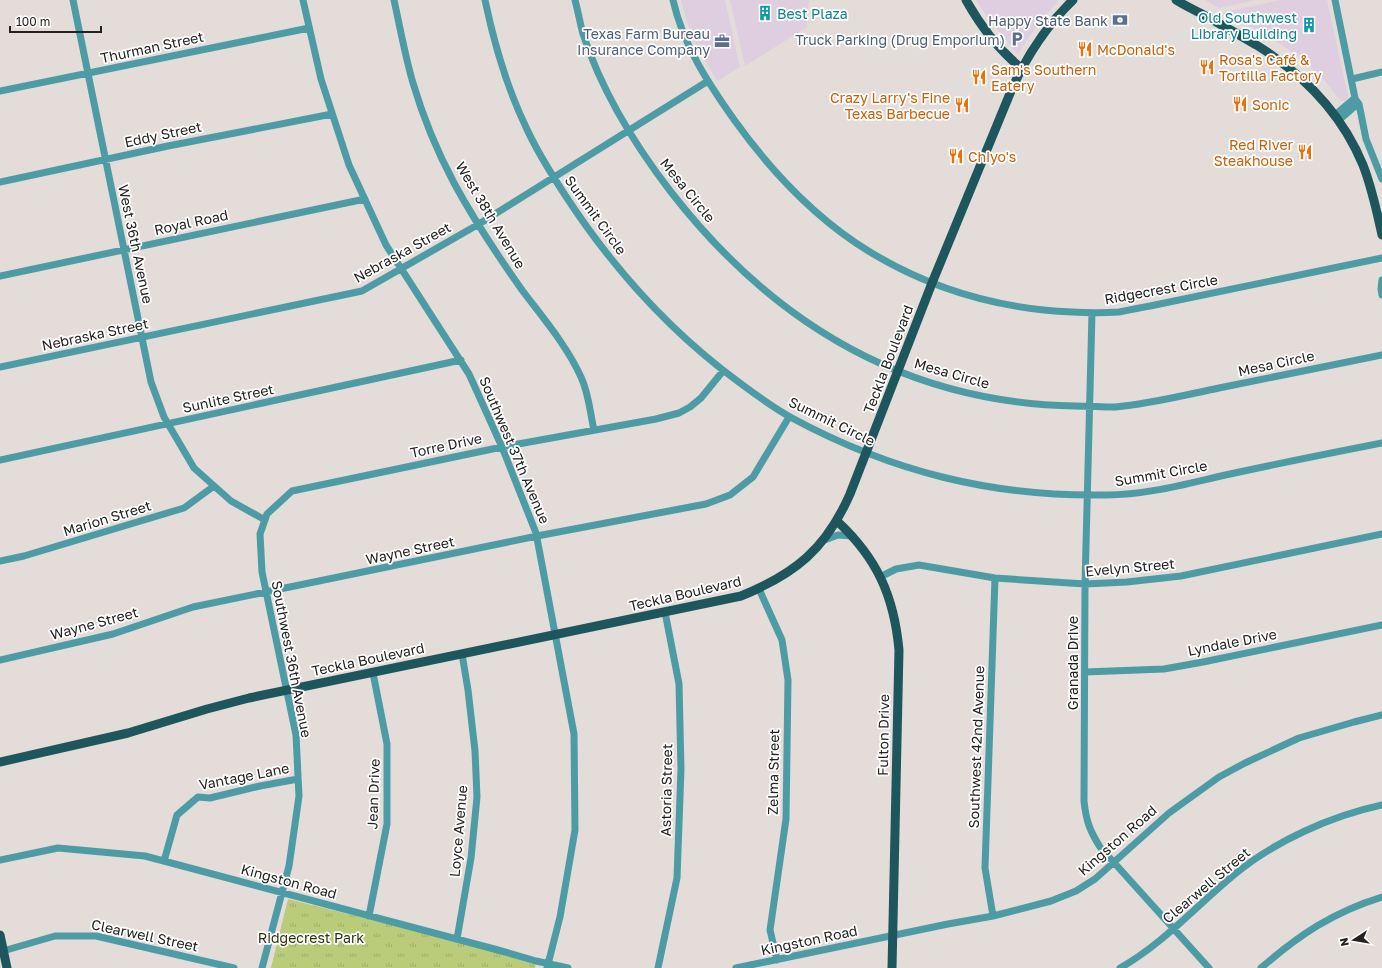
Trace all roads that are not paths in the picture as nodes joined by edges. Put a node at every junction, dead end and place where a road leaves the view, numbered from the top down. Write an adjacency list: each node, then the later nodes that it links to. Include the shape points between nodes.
1 (73, 0): 14 (street, West 36th Avenue)
2 (303, 0): 11 (street, Southwest 37th Avenue)
3 (394, 0): 31 (street, West 38th Avenue, via 412,82 425,120 454,182)
4 (485, 0): 27 (street, Summit Circle, via 500,62 511,94 528,132)
5 (575, 0): 21 (street, Mesa Circle, via 583,33 595,65 607,93)
6 (673, 0): 16 (street, Ridgecrest Circle, via 692,55)
7 (966, 0): 12 (main road, via 989,34)
8 (1073, 0): 12 (main road, Teckla Boulevard, via 1047,28)
9 (1176, 0): 20 (main road, via 1252,42 1280,61 1319,96)
10 (1335, 0): 15 (street)
11 (309, 28): 14 (street, Thurman Street); 19 (street, Southwest 37th Avenue, via 320,79)
12 (1021, 68): 38 (main road, Teckla Boulevard)
13 (1382, 72): 15 (street)
14 (88, 73): 17 (street, Thurman Street); 26 (street, West 36th Avenue)
15 (1352, 79): 18 (street)
16 (708, 81): 21 (street, Nebraska Street); 38 (street, Ridgecrest Circle, via 759,152 810,206 869,252)
17 (0, 91)
18 (1355, 98): 20 (street, via 1355,106); 22 (street, via 1359,104)
19 (332, 114): 26 (street, Eddy Street); 30 (street, Southwest 37th Avenue, via 349,165)
20 (1337, 118): 23 (main road)
21 (629, 131): 27 (street, Nebraska Street); 46 (street, Mesa Circle, via 644,156 692,218 742,270 787,308 842,345)
22 (1368, 144): 23 (street); 25 (street)
23 (1356, 149): 32 (main road, via 1371,189)
24 (1382, 157): 25 (street)
25 (1374, 158): 28 (street)
26 (106, 159): 29 (street, Eddy Street); 33 (street, West 36th Avenue)
27 (554, 178): 31 (street, Nebraska Street); 45 (street, Summit Circle, via 593,236 635,286 704,356)
28 (1382, 179)
29 (0, 182)
30 (365, 198): 33 (street, Royal Road); 35 (street, Southwest 37th Avenue, via 386,245)
31 (479, 224): 35 (street, Nebraska Street); 50 (street, West 38th Avenue, via 514,279 572,358 587,392)
32 (1382, 235)
33 (124, 250): 36 (street, Royal Road); 41 (street, West 36th Avenue)
34 (1382, 258): 40 (street, Ridgecrest Circle, via 1150,306 1118,312)
35 (402, 268): 41 (street, Nebraska Street, via 362,292); 43 (street, Southwest 37th Avenue)
36 (0, 276)
37 (1382, 280): 39 (street)
38 (932, 283): 40 (street, Ridgecrest Circle, via 970,297 1000,304 1051,311); 46 (main road, Teckla Boulevard)
39 (1382, 295)
40 (1092, 313): 47 (street, Granada Drive)
41 (142, 337): 44 (street, Nebraska Street); 49 (street, West 36th Avenue, via 151,382)
42 (1382, 355): 47 (street, Mesa Circle, via 1140,404)
43 (461, 360): 49 (street, Sunlite Street); 52 (street, Southwest 37th Avenue)
44 (0, 367)
45 (723, 370): 48 (street, Summit Circle); 50 (street, Torre Drive, via 701,398 679,413)
46 (898, 371): 47 (street, Mesa Circle, via 955,389 1000,399 1029,404); 53 (main road, Teckla Boulevard)
47 (1089, 406): 56 (street, Granada Drive)
48 (789, 417): 53 (street, Summit Circle); 60 (street, Wayne Street, via 753,477 730,495 706,504)
49 (168, 424): 54 (street, Sunlite Street); 55 (street, West 36th Avenue, via 194,468)
50 (594, 430): 52 (street, Torre Drive)
51 (1382, 444): 56 (street, Summit Circle, via 1133,494)
52 (502, 447): 57 (street, Torre Drive, via 292,491 267,514); 60 (street, Southwest 37th Avenue)
53 (865, 453): 56 (street, Summit Circle, via 920,472 992,488 1029,493); 58 (main road, Teckla Boulevard)
54 (0, 460)
55 (214, 486): 57 (street, West 36th Avenue, via 231,501); 63 (street, Marion Street, via 184,508)
56 (1088, 495): 66 (street, Granada Drive)
57 (265, 520): 68 (street, Southwest 36th Avenue, via 260,534)
58 (837, 521): 61 (main road, Fulton Drive); 62 (main road, Teckla Boulevard)
59 (1382, 534): 66 (street, Evelyn Street, via 1181,576)
60 (537, 536): 68 (street, Wayne Street); 71 (street, Southwest 37th Avenue)
61 (853, 536): 62 (street, via 838,535); 64 (main road, Fulton Drive)
62 (822, 541): 67 (main road, Teckla Boulevard, via 798,565)
63 (0, 561)
64 (880, 577): 65 (street, Evelyn Street, via 919,565); 90 (main road, Fulton Drive, via 893,610 899,650)
65 (995, 578): 66 (street, Evelyn Street); 87 (street, Southwest 42nd Avenue, via 984,868)
66 (1085, 584): 74 (street, Granada Drive)
67 (759, 589): 69 (main road, Teckla Boulevard, via 741,596); 93 (street, Zelma Street, via 782,640 788,680 786,819 770,930)
68 (266, 592): 73 (street, Wayne Street, via 193,607 113,634); 76 (street, Southwest 36th Avenue)
69 (665, 612): 71 (main road, Teckla Boulevard); 99 (street, Astoria Street, via 679,684 681,769 677,878)
70 (1382, 625): 74 (street, Lyndale Drive, via 1172,667)
71 (556, 635): 72 (main road, Teckla Boulevard); 94 (street, Southwest 37th Avenue, via 574,734 575,830 560,917)
72 (462, 654): 75 (main road, Teckla Boulevard); 91 (street, Loyce Avenue, via 475,751 477,797 471,858)
73 (0, 660)
74 (1085, 672): 83 (street, Granada Drive, via 1086,820 1100,847)
75 (373, 673): 76 (main road, Teckla Boulevard); 86 (street, Jean Drive, via 387,744 387,824)
76 (287, 691): 78 (main road, Teckla Boulevard, via 207,708 128,733); 79 (street, Southwest 36th Avenue, via 296,735)
77 (1382, 715): 83 (street, Kingston Road, via 1299,738 1219,777 1169,813)
78 (0, 762)
79 (298, 779): 82 (street, Vantage Lane, via 210,798 198,797 177,814); 84 (street, Southwest 36th Avenue, via 299,796 289,866)
80 (1382, 805): 88 (street, Clearwell Street, via 1341,817 1286,841 1235,874)
81 (0, 860): 82 (street, Kingston Road, via 58,848 145,856)
82 (164, 861): 84 (street, Kingston Road)
83 (1114, 863): 87 (street, Kingston Road, via 1076,892); 88 (street, Granada Drive)
84 (282, 893): 86 (street, Kingston Road); 97 (street, Southwest 36th Avenue)
85 (1382, 898): 104 (street, via 1356,906 1316,926 1298,937)
86 (369, 916): 91 (street, Kingston Road)
87 (993, 916): 90 (street, Kingston Road)
88 (1174, 928): 102 (street, Clearwell Street, via 1150,949); 103 (street, Granada Drive)
89 (0, 935): 92 (main road)
90 (892, 936): 93 (street, Kingston Road); 101 (main road, Fulton Drive)
91 (457, 939): 94 (street, Kingston Road)
92 (3, 951): 95 (main road); 96 (street, Clearwell Street, via 55,936 96,936)
93 (776, 960): 100 (street, Kingston Road)
94 (548, 965): 98 (street, Kingston Road)
95 (7, 968)
96 (234, 968)
97 (262, 968)
98 (568, 968)
99 (658, 968)
100 (736, 968)
101 (892, 968)
102 (1120, 968)
103 (1209, 968)
104 (1261, 968)

